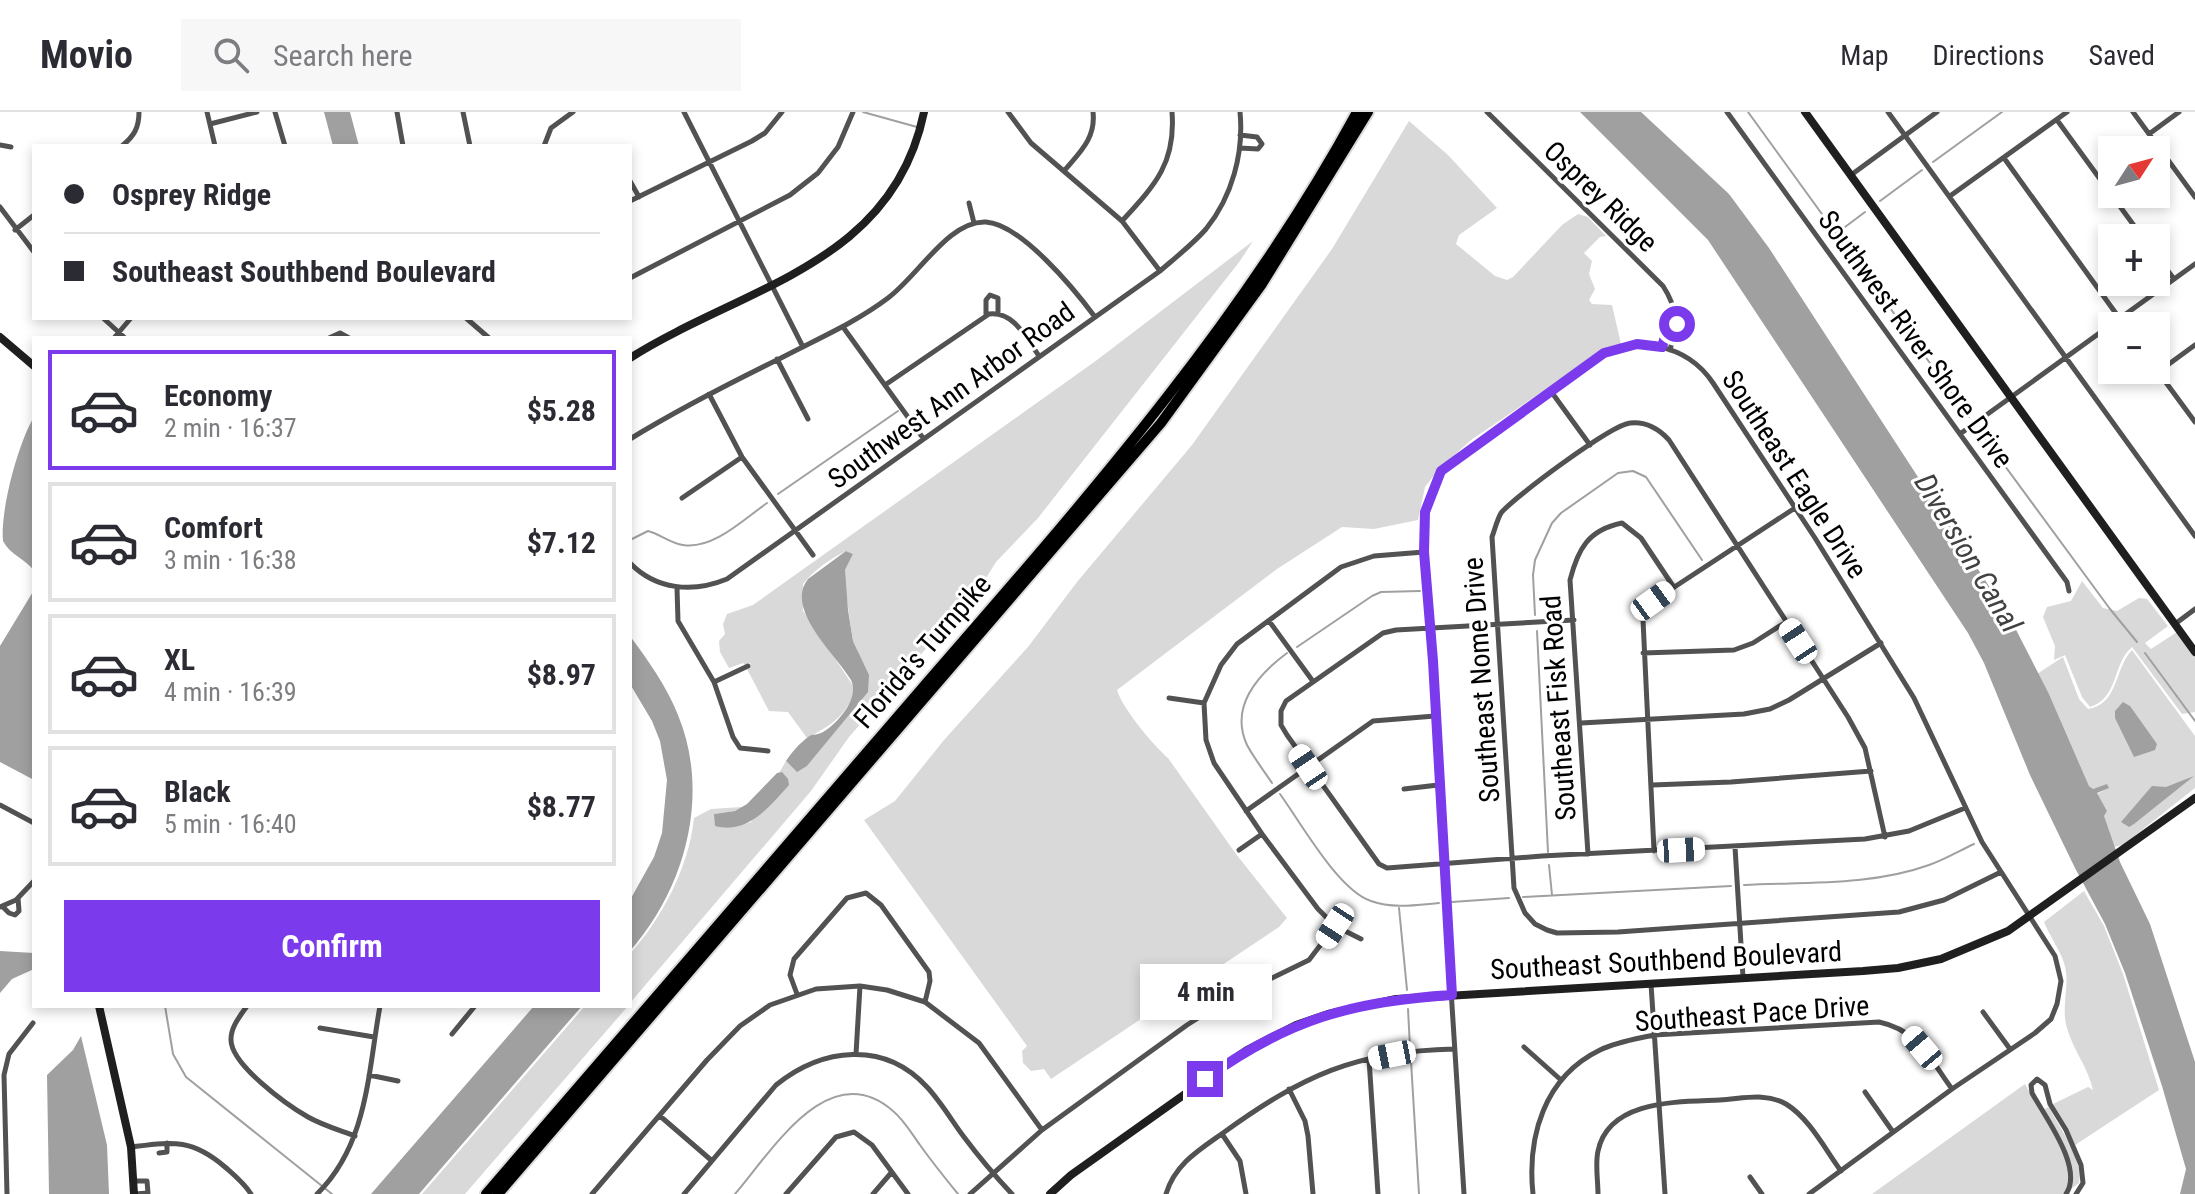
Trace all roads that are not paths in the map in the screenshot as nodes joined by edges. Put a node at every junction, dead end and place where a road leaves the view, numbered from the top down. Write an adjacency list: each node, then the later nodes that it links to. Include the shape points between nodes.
1 (139, 112): 31 (street, via 134,137)
2 (207, 112): 27 (street)
3 (257, 112): 27 (street)
4 (275, 112): 33 (street)
5 (397, 112): 34 (street)
6 (463, 112): 35 (street)
7 (573, 112): 36 (street, via 551,128)
8 (684, 112): 41 (street)
9 (782, 112): 41 (street, via 765,133)
10 (853, 112): 54 (street, via 838,147 818,173 790,195)
11 (924, 112): 65 (street, via 902,177 882,206 829,253)
12 (1008, 112): 42 (street, via 1031,143)
13 (1093, 112): 42 (street, via 1091,138)
14 (1172, 112): 55 (street, via 1169,158 1149,192)
15 (1240, 112): 29 (street, Southwest Ann Arbor Road)
16 (1357, 112): 209 (highway, Florida's Turnpike, via 1254,279 1153,417)
17 (1368, 112): 210 (highway, Florida's Turnpike, via 1262,284 1161,423)
18 (1487, 112): 70 (street, Osprey Ridge, via 1655,277 1669,295)
19 (1727, 112): 98 (street, Southwest River Shore Drive)
20 (1805, 112): 43 (street)
21 (1888, 112): 30 (street)
22 (1937, 112): 30 (street)
23 (2067, 112): 26 (street)
24 (2133, 112): 28 (street)
25 (2179, 112): 28 (street)
26 (2057, 120): 40 (street); 57 (street)
27 (210, 124): 32 (street)
28 (2149, 134): 46 (street)
29 (1240, 135): 39 (street, Southwest Ann Arbor Road); 39 (street, Southwest Ann Arbor Road, via 1257,137 1262,144 1254,150)
30 (1905, 135): 43 (street); 47 (street)
31 (125, 144)
32 (215, 144)
33 (284, 144)
34 (403, 144)
35 (470, 144)
36 (545, 144)
37 (0, 145): 38 (street)
38 (11, 147)
39 (1240, 148): 61 (street, Southwest Ann Arbor Road, via 1222,204 1205,230)
40 (2004, 158): 47 (street); 66 (street)
41 (710, 162): 48 (street); 54 (street)
42 (1064, 171): 55 (street)
43 (1851, 175): 95 (street)
44 (2195, 181): 46 (street)
45 (632, 185): 48 (street)
46 (2187, 187): 49 (street)
47 (1950, 196): 87 (street)
48 (639, 197): 50 (street)
49 (2195, 197)
50 (632, 200)
51 (969, 203): 56 (street)
52 (0, 207): 58 (street)
53 (32, 217): 58 (street)
54 (739, 221): 63 (street); 65 (street)
55 (1122, 221): 61 (street)
56 (974, 223): 71 (street, via 1010,230 1046,260); 74 (street, via 956,230 893,295)
57 (2133, 224)
58 (15, 230): 59 (street)
59 (32, 250)
60 (2195, 264): 64 (street)
61 (1160, 271): 71 (street, Southwest Ann Arbor Road)
62 (2170, 274): 64 (street)
63 (632, 277)
64 (2174, 279): 67 (street)
65 (771, 284): 82 (street); 86 (street)
66 (2115, 312)
67 (2129, 312)
68 (998, 313): 69 (street); 69 (street, via 998,298 990,295); 85 (street, via 1016,323)
69 (986, 315): 92 (street)
70 (1674, 316): 75 (street); 76 (street, Osprey Ridge)
71 (1095, 317): 85 (street, Southwest Ann Arbor Road)
72 (129, 320): 78 (street)
73 (468, 320): 79 (street)
74 (843, 327): 82 (street); 92 (street)
75 (1668, 330): 76 (street); 83 (street)
76 (1675, 332): 84 (street, Osprey Ridge)
77 (2098, 334): 87 (street)
78 (116, 335)
79 (487, 336)
80 (0, 337): 90 (street)
81 (2195, 345): 89 (street)
82 (803, 347): 88 (street)
83 (1662, 347): 84 (street, Southeast Eagle Drive); 93 (street, Southeast Eagle Drive, via 1637,344 1613,349)
84 (1670, 350): 104 (street, Southeast Eagle Drive, via 1708,376)
85 (1039, 356): 100 (street, Southwest Ann Arbor Road)
86 (632, 357)
87 (2066, 357): 95 (street); 106 (street)
88 (777, 359): 94 (street); 96 (street)
89 (2170, 361)
90 (32, 364)
91 (2167, 384): 97 (street)
92 (885, 385): 100 (street)
93 (1550, 390): 101 (street); 108 (street, Southeast Eagle Drive, via 1441,471 1425,512)
94 (709, 394): 99 (street); 102 (street)
95 (2011, 397): 98 (street); 119 (street)
96 (808, 419)
97 (2195, 422)
98 (1960, 434): 113 (street, Southwest River Shore Drive)
99 (632, 438)
100 (923, 438): 105 (street, Southwest Ann Arbor Road)
101 (1590, 445): 107 (street, Southeast Nome Drive, via 1630,423 1660,431); 118 (street, Southeast Nome Drive, via 1500,515 1492,537)
102 (742, 457): 103 (street); 105 (street)
103 (682, 498)
104 (1795, 508): 107 (street); 121 (street, Southeast Eagle Drive)
105 (796, 531): 109 (street); 112 (street, Southwest Ann Arbor Road, via 727,579)
106 (2195, 536)
107 (1737, 546): 111 (street); 117 (street, Southeast Nome Drive)
108 (1424, 552): 116 (street, via 1374,556 1341,567); 120 (street, Southeast Eagle Drive)
109 (813, 555)
110 (632, 564): 112 (street, via 655,581)
111 (1673, 586): 115 (street, Southeast Fisk Road, via 1634,530 1622,523 1612,525 1577,553 1570,580); 123 (street, via 1648,609 1641,630)
112 (677, 588): 127 (street, via 678,621)
113 (2069, 591)
114 (2195, 609): 119 (street)
115 (1574, 620): 118 (street); 132 (street, Southeast Fisk Road)
116 (1269, 621): 126 (street); 129 (street, via 1237,644)
117 (1786, 622): 123 (street, via 1734,650); 125 (street, Southeast Nome Drive)
118 (1497, 624): 120 (street); 150 (street, Southeast Nome Drive)
119 (2175, 624): 122 (street)
120 (1430, 629): 126 (street, via 1383,633); 130 (street, Southeast Eagle Drive)
121 (1881, 643): 125 (street); 141 (street, Southeast Eagle Drive, via 1914,698)
122 (2195, 652)
123 (1643, 653): 131 (street)
124 (748, 666): 127 (street)
125 (1822, 678): 131 (street, via 1770,709); 135 (street, Southeast Nome Drive, via 1865,748)
126 (1312, 680): 134 (street, via 1281,711 1281,725)
127 (714, 682): 133 (street, via 740,748)
128 (1169, 698): 129 (street)
129 (1204, 703): 142 (street, via 1206,740 1214,763)
130 (1435, 716): 134 (street, via 1373,721); 136 (street, Southeast Eagle Drive)
131 (1647, 720): 132 (street); 137 (street)
132 (1581, 723): 149 (street, Southeast Fisk Road)
133 (768, 751)
134 (1308, 767): 142 (street); 151 (street, via 1379,864)
135 (1871, 771): 137 (street); 145 (street, Southeast Nome Drive)
136 (1438, 785): 138 (street); 151 (street, Southeast Eagle Drive)
137 (1652, 785): 148 (street)
138 (1404, 789)
139 (2195, 798): 156 (street, Southeast Southbend Boulevard)
140 (0, 805): 143 (street)
141 (1965, 808): 145 (street); 152 (street, Southeast Eagle Drive)
142 (1246, 811): 144 (street)
143 (32, 822)
144 (1262, 834): 147 (street); 158 (street)
145 (1885, 837): 146 (street)
146 (1735, 847): 148 (street); 157 (street)
147 (1239, 850)
148 (1654, 851): 149 (street)
149 (1588, 854): 150 (street)
150 (1512, 859): 151 (street); 157 (street, Southeast Nome Drive, via 1518,902 1535,924 1557,933)
151 (1444, 865): 164 (street, Southeast Eagle Drive)
152 (2001, 872): 156 (street, Southeast Eagle Drive); 157 (street, Southeast Nome Drive, via 1920,908)
153 (32, 883): 154 (street)
154 (18, 898): 155 (street); 155 (street, via 15,915)
155 (2, 907)
156 (2030, 917): 160 (street, Southeast Southbend Boulevard, via 1964,952 1919,964); 178 (street, Southeast Eagle Drive, via 2055,956 2061,981 2051,1019)
157 (1740, 924): 160 (street)
158 (1335, 926): 159 (street); 191 (street, via 1303,965 1223,1002)
159 (1361, 939)
160 (1743, 977): 161 (street, Southeast Southbend Boulevard)
161 (1651, 983): 164 (street, Southeast Southbend Boulevard); 174 (street)
162 (860, 986): 163 (street); 165 (street); 179 (street)
163 (797, 994): 165 (street, via 790,975 794,959 847,898 866,893 881,905 929,972); 190 (street, via 740,1026)
164 (1452, 995): 177 (street, Southeast Eagle Drive); 218 (street, Southeast Southbend Boulevard, via 1357,1006 1274,1035 1224,1065)
165 (925, 1002): 191 (street, via 979,1043)
166 (99, 1008): 197 (street)
167 (246, 1008): 194 (street, via 231,1035 241,1063 298,1111)
168 (380, 1008): 175 (street)
169 (473, 1008): 173 (street)
170 (1983, 1012): 178 (street)
171 (33, 1023): 205 (street, via 9,1054 4,1075)
172 (320, 1028): 175 (street)
173 (452, 1034)
174 (1654, 1035): 182 (street, Southeast Pace Drive, via 1599,1050); 185 (street, Southeast Pace Drive, via 1879,1022 1912,1035); 188 (street)
175 (374, 1037): 181 (street)
176 (1524, 1047): 182 (street)
177 (1454, 1049): 180 (street); 223 (street, Southeast Eagle Drive)
178 (2010, 1049): 185 (street, Southeast Eagle Drive)
179 (856, 1054): 198 (street, via 827,1056 790,1073); 200 (street, via 880,1057 927,1087)
180 (1369, 1059): 184 (street, via 1330,1069); 222 (street)
181 (369, 1075): 183 (street); 194 (street)
182 (1561, 1080): 224 (street, Southeast Pace Drive, via 1536,1127 1530,1166)
183 (398, 1081)
184 (1289, 1089): 193 (street); 221 (street, via 1305,1121)
185 (1952, 1089): 192 (street, Southeast Eagle Drive)
186 (1865, 1092): 192 (street)
187 (2050, 1104): 189 (street); 189 (street, via 2045,1085 2034,1080 2032,1093); 204 (street, via 2081,1165 2083,1183)
188 (1658, 1105): 199 (street, via 1763,1096 1783,1102 1798,1112); 225 (street, via 1636,1109 1601,1141); 226 (street)
189 (2042, 1108): 204 (street, via 2072,1169)
190 (660, 1116): 198 (street); 211 (street)
191 (1042, 1130): 200 (street)
192 (1893, 1132): 199 (street, Southeast Eagle Drive)
193 (1222, 1134): 219 (street, via 1189,1157); 220 (street, via 1240,1161)
194 (355, 1136): 208 (street)
195 (158, 1143): 196 (street); 196 (street, via 159,1155 167,1152); 197 (street)
196 (167, 1143): 207 (street, via 200,1149)
197 (131, 1147): 203 (street)
198 (711, 1160): 212 (street)
199 (1841, 1171): 228 (street, Southeast Eagle Drive)
200 (992, 1172): 216 (street); 217 (street)
201 (891, 1173): 213 (street, via 864,1137 842,1133); 214 (street); 215 (street)
202 (1750, 1177): 227 (street)
203 (133, 1181): 206 (street); 206 (street, via 147,1181 148,1193)
204 (2072, 1193)
205 (7, 1194)
206 (134, 1194)
207 (251, 1194)
208 (317, 1194)
209 (486, 1194)
210 (498, 1194)
211 (592, 1194)
212 (684, 1194)
213 (786, 1194)
214 (873, 1194)
215 (908, 1194)
216 (970, 1194)
217 (1012, 1194)
218 (1050, 1194)
219 (1166, 1194)
220 (1246, 1194)
221 (1313, 1194)
222 (1378, 1194)
223 (1464, 1194)
224 (1533, 1194)
225 (1598, 1194)
226 (1665, 1194)
227 (1762, 1194)
228 (1809, 1194)

